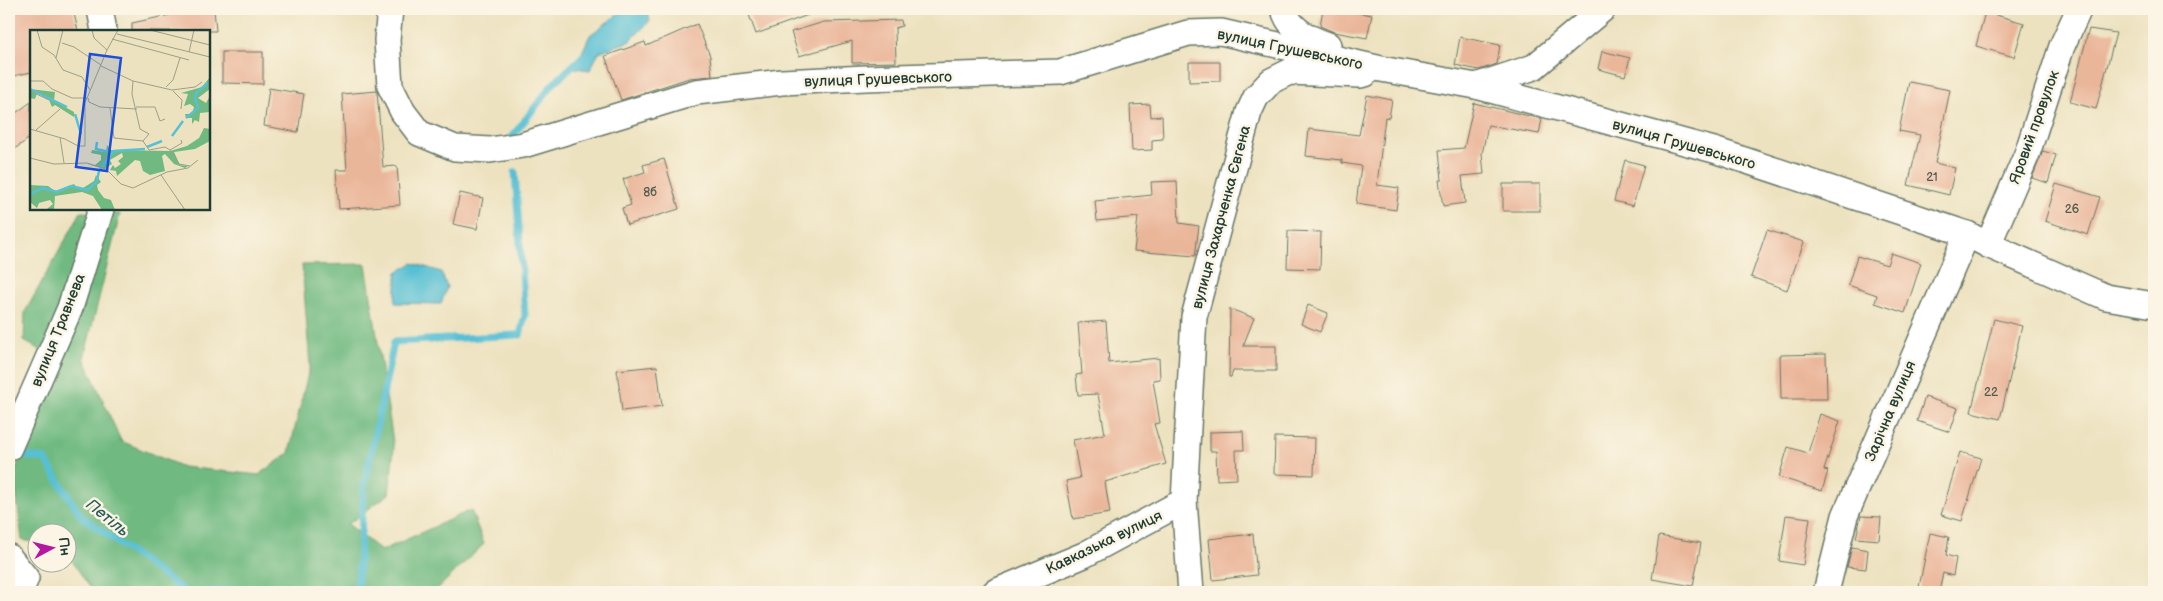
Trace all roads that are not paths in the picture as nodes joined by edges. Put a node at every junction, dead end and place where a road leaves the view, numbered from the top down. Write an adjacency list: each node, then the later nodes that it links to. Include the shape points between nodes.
1 (100, 9): 6 (street)
2 (390, 9): 7 (street, вулиця Грушевського, via 390,86 403,112 419,133 456,148 490,150 523,145 696,92 782,82 1060,72 1188,33 1220,32)
3 (1284, 9): 7 (street, via 1295,29 1310,39 1361,55)
4 (1603, 9): 8 (street, via 1534,67)
5 (2079, 9): 10 (street, Яровий провулок, via 2062,46 2027,154)
6 (104, 30)
7 (1381, 68): 8 (street, вулиця Грушевського); 13 (street, вулиця Захарченка Євгена, via 1360,76 1288,72 1271,81 1256,97 1249,112 1194,317)
8 (1476, 86): 10 (street, вулиця Грушевського, via 1714,150)
9 (101, 210): 12 (street, вулиця Травнева, via 70,308)
10 (1977, 240): 11 (street, вулиця Грушевського, via 2106,297); 18 (street, Зарічна вулиця, via 1844,516)
11 (2154, 305)
12 (9, 448)
13 (1184, 501): 16 (street, Кавказька вулиця, via 1084,555); 17 (street, вулиця Захарченка Євгена)
14 (9, 557): 15 (street, via 26,578)
15 (20, 592)
16 (995, 592)
17 (1191, 592)
18 (1826, 592)

